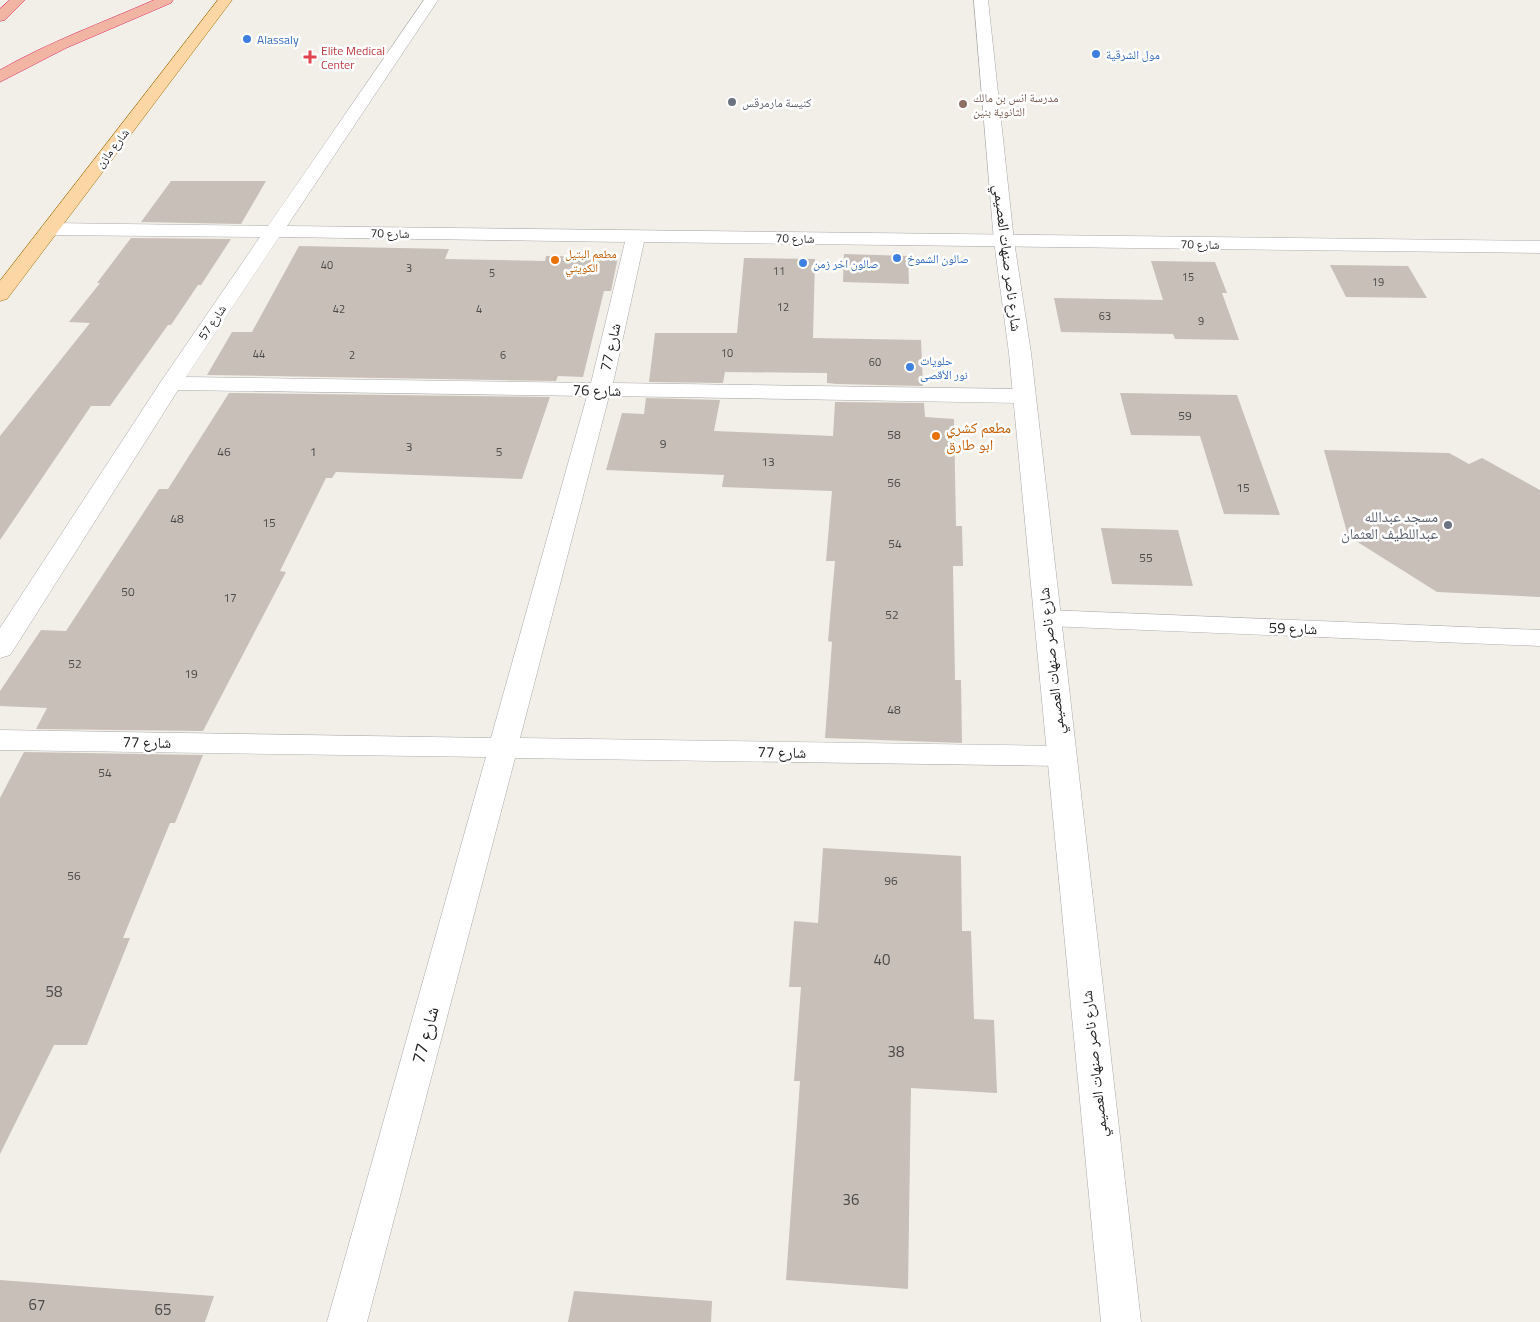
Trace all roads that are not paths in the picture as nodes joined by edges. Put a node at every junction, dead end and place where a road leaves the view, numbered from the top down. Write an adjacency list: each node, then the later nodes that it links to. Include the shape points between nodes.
1 (18, 0): 6 (highway)
2 (166, 0): 7 (highway)
3 (225, 0): 8 (main road, شارع مازن)
4 (431, 0): 9 (street, شارع 57)
5 (981, 0): 11 (street, شارع ناصر صنهات العصيمي)
6 (0, 17)
7 (0, 76)
8 (50, 229): 9 (street, شارع 70); 13 (main road, شارع مازن)
9 (275, 231): 10 (street, شارع 70); 14 (street, شارع 57)
10 (636, 236): 11 (street, شارع 70); 15 (street, شارع 77)
11 (1004, 241): 12 (street, شارع 70); 16 (street, شارع ناصر صنهات العصيمي)
12 (1540, 247)
13 (0, 296)
14 (170, 383): 15 (street, شارع 76); 19 (street, شارع 57)
15 (600, 390): 16 (street, شارع 76); 21 (street, شارع 77)
16 (1024, 396): 17 (street, شارع ناصر صنهات العصيمي)
17 (1047, 618): 18 (street, شارع 59); 22 (street, شارع ناصر صنهات العصيمي)
18 (1540, 638)
19 (0, 649)
20 (0, 740): 21 (street, شارع 77)
21 (503, 747): 22 (street, شارع 77); 23 (street, شارع 77)
22 (1061, 756): 24 (street, شارع ناصر صنهات العصيمي)
23 (347, 1322)
24 (1121, 1322)

